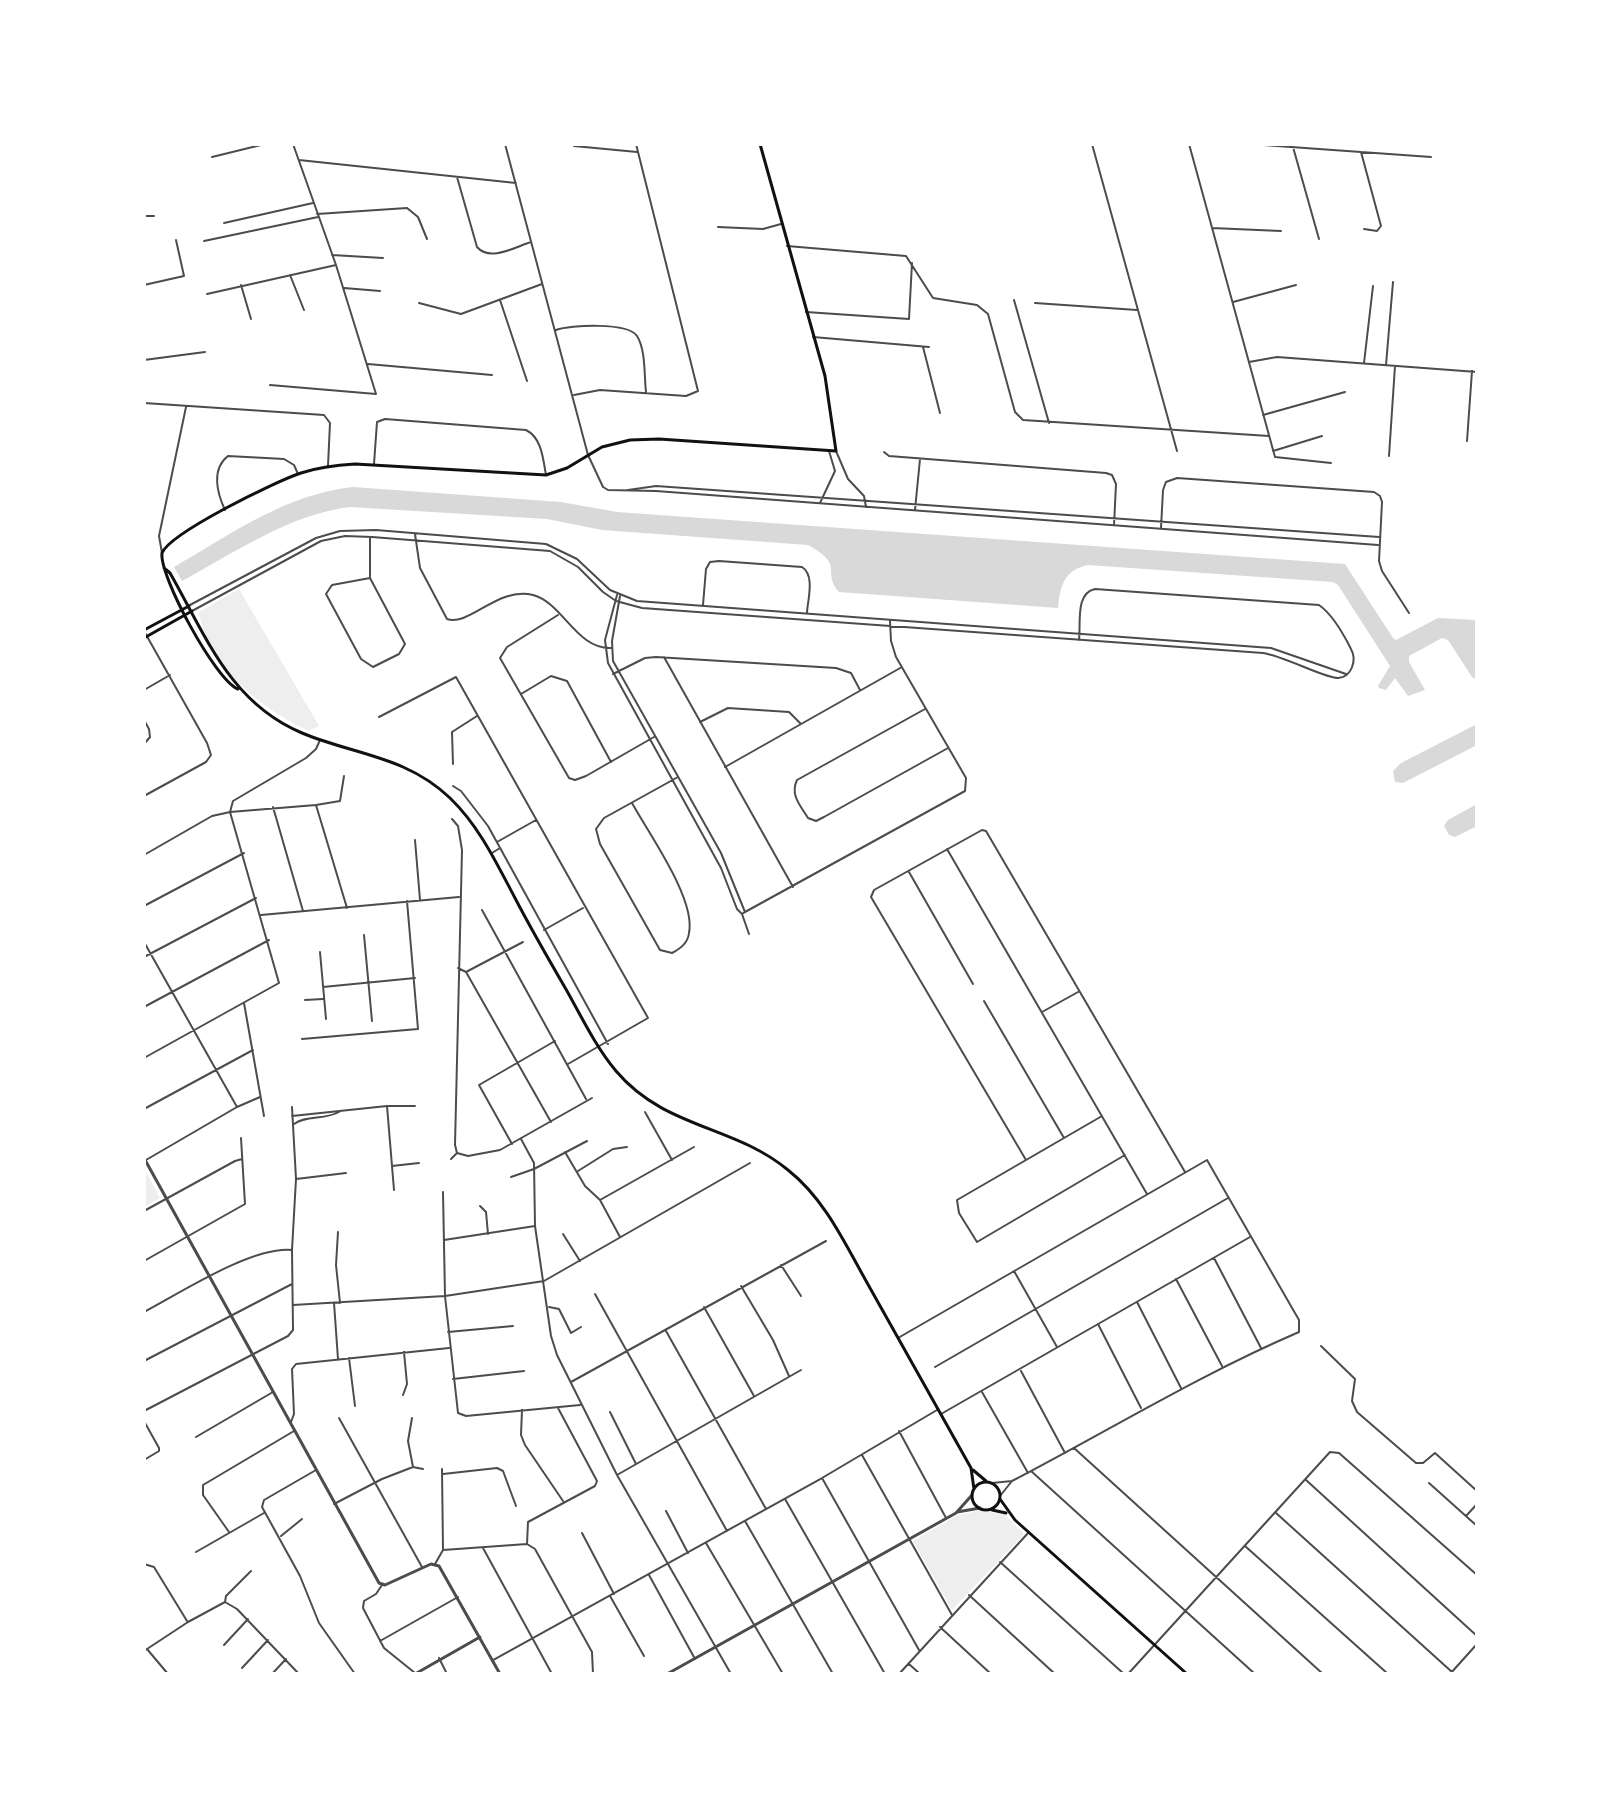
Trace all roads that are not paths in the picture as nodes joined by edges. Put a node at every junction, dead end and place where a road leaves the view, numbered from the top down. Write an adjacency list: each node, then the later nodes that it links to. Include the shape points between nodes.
1 (265, 144): 15 (street)
2 (293, 144): 17 (street)
3 (505, 144): 19 (street)
4 (528, 144): 10 (street)
5 (636, 144): 13 (street)
6 (760, 144): 25 (main road)
7 (1092, 144): 56 (street)
8 (1189, 144): 27 (street)
9 (1249, 144): 12 (street)
10 (560, 145)
11 (574, 146): 13 (street)
12 (1293, 147): 14 (street); 30 (street)
13 (638, 152): 75 (street, via 698,391 686,396)
14 (1361, 152): 16 (street); 28 (street, via 1381,226 1377,231)
15 (212, 157)
16 (1431, 157)
17 (299, 160): 18 (street); 20 (street)
18 (456, 176): 19 (street); 34 (street, via 481,252 493,254)
19 (516, 183): 34 (street)
20 (313, 203): 21 (street); 24 (street)
21 (318, 215): 31 (street, via 407,208 418,217); 33 (street); 36 (street)
22 (144, 216): 23 (street)
23 (154, 216)
24 (224, 223)
25 (781, 224): 26 (street, via 763,229); 35 (main road)
26 (718, 227)
27 (1212, 228): 29 (street); 52 (street)
28 (1364, 229)
29 (1281, 231)
30 (1319, 238)
31 (427, 239)
32 (176, 240): 43 (street, via 184,276)
33 (204, 241)
34 (531, 243): 42 (street)
35 (788, 246): 38 (street, via 899,254); 57 (main road)
36 (332, 255): 37 (street); 39 (street)
37 (383, 258)
38 (912, 263): 57 (street, via 909,319); 82 (street, via 933,298 977,305 985,310 1017,416)
39 (336, 265): 40 (street); 47 (street)
40 (290, 275): 44 (street); 55 (street)
41 (1393, 282): 68 (street)
42 (542, 284): 50 (street); 59 (street)
43 (144, 285)
44 (241, 285): 49 (street); 58 (street)
45 (1296, 285): 52 (street)
46 (1373, 286): 66 (street)
47 (343, 288): 48 (street); 67 (street)
48 (380, 291)
49 (207, 294)
50 (500, 300): 53 (street, via 457,315); 73 (street)
51 (1014, 300): 82 (street)
52 (1232, 302): 65 (street)
53 (419, 303)
54 (1035, 303): 56 (street)
55 (304, 310)
56 (1138, 310): 83 (street)
57 (806, 312): 60 (main road)
58 (251, 318)
59 (555, 331): 75 (street, via 592,326 629,330 637,336 640,346); 77 (street)
60 (813, 337): 61 (street); 88 (main road, via 829,397)
61 (923, 347): 62 (street); 80 (street)
62 (929, 347)
63 (205, 352): 64 (street)
64 (144, 360)
65 (1249, 362): 66 (street, via 1272,357); 81 (street)
66 (1364, 363): 68 (street)
67 (368, 364): 72 (street); 74 (street, via 376,394)
68 (1386, 365): 69 (street)
69 (1395, 366): 70 (street); 93 (street)
70 (1472, 371): 71 (street); 86 (street)
71 (1477, 372)
72 (492, 375)
73 (527, 381)
74 (270, 385)
75 (646, 392): 77 (street, via 600,390)
76 (1345, 392): 81 (street)
77 (573, 395): 92 (street)
78 (144, 403): 79 (street)
79 (186, 406): 97 (street, via 324,415 330,423); 121 (street, via 159,536)
80 (940, 413)
81 (1263, 415): 84 (street)
82 (1049, 423): 83 (street)
83 (1171, 429): 84 (street); 89 (street)
84 (1269, 436): 90 (street)
85 (1322, 436): 90 (street)
86 (1467, 441)
87 (829, 451): 88 (main road); 92 (main road, via 645,439 617,442); 99 (street)
88 (836, 451): 98 (street)
89 (1177, 451)
90 (1273, 451): 95 (street, via 1276,458)
91 (884, 452): 94 (street)
92 (588, 455): 101 (main road); 102 (street, via 603,488)
93 (1389, 456)
94 (920, 459): 106 (street); 110 (street, via 1106,472 1116,483)
95 (1331, 463)
96 (374, 464): 97 (main road); 101 (main road); 101 (street, via 377,422 385,418 526,430 538,441)
97 (328, 466): 100 (main road)
98 (842, 467): 99 (street); 104 (street)
99 (835, 468): 103 (street)
100 (298, 474): 108 (main road); 108 (street, via 294,465 284,459 228,456 217,479)
101 (546, 475)
102 (622, 491): 103 (street, via 656,486); 105 (street)
103 (821, 497): 104 (street); 105 (street)
104 (866, 501): 106 (street); 107 (street)
105 (820, 503): 107 (street)
106 (916, 504): 109 (street); 110 (street)
107 (866, 507): 109 (street)
108 (225, 510): 121 (main road, via 174,539)
109 (915, 510): 112 (street)
110 (1115, 518): 111 (street); 112 (street)
111 (1162, 522): 113 (street); 116 (street); 116 (street, via 1164,486 1177,478 1359,490 1374,492 1381,499)
112 (1114, 525): 113 (street)
113 (1161, 529): 119 (street)
114 (414, 533): 117 (street); 118 (street); 127 (street, via 340,531 316,538)
115 (370, 537): 117 (street); 123 (street); 129 (street, via 345,536 321,541)
116 (1379, 537): 119 (street)
117 (415, 539): 120 (street); 133 (street, via 420,568 447,619 462,620 489,603 519,594 540,598)
118 (539, 543): 120 (street); 124 (street, via 577,558)
119 (1378, 545): 131 (street, via 1382,571)
120 (539, 549): 125 (street, via 564,557)
121 (162, 554): 122 (main road)
122 (164, 568): 127 (main road); 128 (main road)
123 (370, 578): 123 (street, via 332,585 326,594 361,659 373,667 399,654 405,644)
124 (619, 595): 125 (street); 126 (street, via 645,602)
125 (618, 602): 135 (street, via 642,608); 140 (street); 141 (street)
126 (703, 605): 130 (street); 130 (street, via 706,569 711,562 719,561 807,570)
127 (189, 606): 128 (main road); 129 (main road)
128 (183, 609): 132 (main road); 136 (main road)
129 (192, 611): 132 (main road); 148 (main road)
130 (807, 612): 134 (street)
131 (1409, 613)
132 (186, 615): 138 (main road); 148 (main road, via 213,662)
133 (558, 615): 140 (street, via 583,637); 151 (street, via 503,651 504,666)
134 (890, 620): 135 (street); 137 (street)
135 (890, 626): 139 (street); 143 (street, via 893,649)
136 (144, 631): 138 (street)
137 (1080, 632): 139 (street); 146 (street, via 1271,648); 146 (street, via 1082,598 1095,589 1312,604 1324,609 1353,651 1353,668)
138 (146, 637): 147 (street)
139 (1079, 640): 146 (street, via 1263,653 1336,678)
140 (605, 648): 141 (street); 145 (street)
141 (611, 648): 144 (street)
142 (664, 657): 144 (street, via 645,658); 150 (street, via 844,669 851,673); 156 (street)
143 (902, 667): 150 (street); 152 (street)
144 (618, 671): 145 (street); 158 (street)
145 (613, 674): 160 (street)
146 (1346, 674)
147 (170, 675): 149 (street); 170 (street, via 211,755 206,762)
148 (238, 689): 159 (main road, via 279,722)
149 (144, 690)
150 (860, 690): 157 (street)
151 (520, 694): 163 (street, via 569,778 575,780); 163 (street, via 551,676 567,681)
152 (926, 709): 162 (street); 162 (street, via 797,780 794,795 808,818 816,820)
153 (477, 716): 154 (street, via 456,677); 164 (street, via 452,732); 176 (street)
154 (379, 717)
155 (144, 720): 161 (street, via 150,737)
156 (700, 722): 157 (street, via 732,707 784,711); 165 (street)
157 (801, 724): 165 (street)
158 (655, 737): 160 (street); 167 (street)
159 (320, 740): 174 (street, via 306,758 233,801); 182 (main road, via 387,759 423,778 459,808)
160 (650, 740): 163 (street); 168 (street)
161 (144, 744)
162 (948, 748): 185 (street, via 966,778 963,794)
163 (611, 762)
164 (453, 764)
165 (725, 767): 185 (street)
166 (344, 776): 172 (street, via 340,801)
167 (678, 777): 168 (street); 195 (street, via 721,853)
168 (673, 780): 171 (street); 195 (street, via 722,868 737,909)
169 (453, 786): 178 (street, via 469,801)
170 (144, 796)
171 (632, 803): 171 (street, via 688,909 689,935 672,954 660,950 597,836 598,823)
172 (316, 805): 173 (street); 192 (street)
173 (273, 807): 174 (street); 193 (street)
174 (230, 812): 181 (street); 183 (street, via 212,816)
175 (452, 819): 186 (street, via 462,842)
176 (536, 820): 178 (street); 191 (street)
177 (415, 840): 188 (street)
178 (497, 842): 179 (street)
179 (500, 848): 182 (street); 197 (street)
180 (947, 849): 184 (street); 216 (street, via 979,830 986,831); 224 (street)
181 (244, 853): 187 (street); 190 (street)
182 (492, 854): 209 (main road)
183 (144, 855)
184 (908, 871): 213 (street); 266 (street, via 871,897)
185 (793, 887): 195 (street)
186 (459, 897): 188 (street); 208 (street)
187 (256, 898): 196 (street); 205 (street)
188 (420, 900): 189 (street)
189 (407, 902): 192 (street); 211 (street)
190 (144, 906)
191 (585, 907): 197 (street); 230 (street, via 648,1018)
192 (347, 908): 193 (street)
193 (303, 910): 196 (street)
194 (482, 910): 203 (street)
195 (743, 913): 198 (street)
196 (261, 915): 200 (street)
197 (544, 930): 207 (street)
198 (749, 934)
199 (364, 935): 212 (street)
200 (269, 940): 217 (street); 222 (street, via 279,983)
201 (144, 942): 205 (street)
202 (524, 942): 203 (street)
203 (506, 951): 210 (street); 229 (street)
204 (320, 952): 214 (street)
205 (150, 954): 206 (street); 217 (street)
206 (144, 957)
207 (562, 963): 209 (street); 215 (street)
208 (458, 968): 210 (street); 260 (street, via 454,1145)
209 (554, 968): 218 (main road)
210 (466, 972): 234 (street)
211 (415, 978): 212 (street); 228 (street, via 417,1030)
212 (369, 983): 214 (street); 226 (street)
213 (973, 984)
214 (323, 987): 219 (street)
215 (576, 987): 218 (street); 230 (street)
216 (1079, 991): 224 (street); 272 (street)
217 (172, 992): 223 (street); 227 (street)
218 (567, 992): 231 (main road)
219 (324, 999): 220 (street); 225 (street)
220 (305, 1000)
221 (984, 1001): 253 (street)
222 (244, 1004): 227 (street); 232 (street)
223 (144, 1007)
224 (1042, 1012): 249 (street)
225 (326, 1019)
226 (372, 1021)
227 (193, 1030): 233 (street); 236 (street)
228 (302, 1039)
229 (555, 1041): 234 (street); 235 (street)
230 (608, 1044): 231 (street)
231 (599, 1048): 235 (street); 321 (main road, via 630,1085 658,1106 764,1152 802,1182 828,1214)
232 (253, 1050): 236 (street); 237 (street)
233 (144, 1058)
234 (517, 1061): 250 (street); 256 (street, via 479,1086)
235 (568, 1065): 239 (street)
236 (215, 1069): 241 (street); 244 (street)
237 (260, 1097): 241 (street); 247 (street)
238 (592, 1098): 239 (street)
239 (586, 1099): 250 (street)
240 (387, 1106): 243 (street); 245 (street); 269 (street)
241 (237, 1107): 263 (street)
242 (292, 1107): 248 (street)
243 (415, 1107)
244 (144, 1109)
245 (339, 1112): 248 (street); 251 (street, via 327,1118 298,1121)
246 (645, 1112): 265 (street)
247 (264, 1116)
248 (292, 1116): 251 (street)
249 (1102, 1116): 253 (street); 261 (street)
250 (550, 1122): 254 (street)
251 (293, 1128): 275 (street)
252 (241, 1138): 262 (street)
253 (1064, 1138): 266 (street)
254 (521, 1139): 256 (street); 270 (street)
255 (587, 1140): 259 (street)
256 (512, 1144): 260 (street, via 496,1152 463,1156)
257 (627, 1147): 271 (street, via 613,1149)
258 (693, 1147): 265 (street)
259 (565, 1152): 270 (street); 271 (street)
260 (457, 1153): 264 (street)
261 (1125, 1155): 266 (street, via 977,1242 956,1201); 278 (street)
262 (243, 1159): 280 (street); 288 (street, via 245,1204)
263 (144, 1160): 280 (street)
264 (451, 1160)
265 (672, 1160): 281 (street)
266 (1026, 1160)
267 (418, 1163): 269 (street)
268 (750, 1163): 290 (street)
269 (392, 1166): 276 (street)
270 (534, 1169): 274 (street); 284 (street)
271 (578, 1171): 281 (street, via 585,1186)
272 (1185, 1172): 278 (street); 279 (street, via 1207,1160)
273 (346, 1173): 275 (street)
274 (511, 1177)
275 (296, 1179): 293 (street)
276 (394, 1190)
277 (443, 1192): 291 (street)
278 (1147, 1194): 298 (street)
279 (1228, 1197): 289 (street); 313 (street)
280 (166, 1199): 283 (street); 288 (street)
281 (600, 1200): 290 (street)
282 (480, 1206): 286 (street, via 486,1212)
283 (144, 1211)
284 (535, 1227): 286 (street); 301 (street)
285 (338, 1232): 307 (street)
286 (488, 1234): 291 (street)
287 (563, 1234): 295 (street)
288 (188, 1237): 296 (street); 299 (street)
289 (1250, 1237): 294 (street); 325 (street, via 1299,1320 1299,1332)
290 (620, 1238): 295 (street)
291 (444, 1240): 305 (street)
292 (826, 1241): 297 (street)
293 (291, 1250): 299 (street, via 259,1255); 302 (street)
294 (1214, 1258): 300 (street); 325 (street)
295 (580, 1261): 301 (street)
296 (144, 1262)
297 (781, 1265): 303 (street); 306 (street)
298 (1014, 1271): 313 (street); 321 (street)
299 (209, 1277): 314 (street); 315 (street)
300 (1176, 1280): 308 (street); 332 (street)
301 (544, 1281): 305 (street); 312 (street)
302 (292, 1284): 310 (street); 315 (street)
303 (741, 1286): 311 (street); 337 (street, via 773,1340)
304 (595, 1294): 327 (street)
305 (445, 1296): 307 (street); 320 (street)
306 (801, 1296)
307 (340, 1302): 309 (street)
308 (1137, 1302): 316 (street); 340 (street)
309 (334, 1303): 310 (street); 330 (street)
310 (293, 1305): 328 (street, via 293,1330)
311 (704, 1306): 319 (street); 344 (street)
312 (548, 1307): 318 (street, via 559,1309 571,1333); 339 (street, via 557,1355)
313 (1036, 1309): 324 (street); 333 (street)
314 (144, 1312)
315 (231, 1316): 328 (street); 331 (street)
316 (1098, 1324): 324 (street); 348 (street)
317 (513, 1326): 320 (street)
318 (581, 1327)
319 (666, 1330): 327 (street); 356 (street)
320 (447, 1332): 323 (street)
321 (898, 1338): 349 (main road)
322 (1321, 1346): 384 (street, via 1354,1378 1352,1401 1359,1414 1416,1463 1424,1463 1435,1453)
323 (449, 1348): 326 (street); 338 (street)
324 (1057, 1348): 335 (street)
325 (1261, 1348): 332 (street)
326 (404, 1352): 329 (street); 343 (street, via 407,1384)
327 (626, 1352): 339 (street); 362 (street)
328 (252, 1355): 342 (street); 351 (street)
329 (349, 1358): 330 (street); 346 (street)
330 (338, 1359): 358 (street, via 294,1366 294,1414)
331 (144, 1361)
332 (1221, 1366): 340 (street)
333 (935, 1367)
334 (801, 1370): 337 (street)
335 (1020, 1370): 341 (street); 364 (street)
336 (524, 1371): 338 (street)
337 (789, 1377): 344 (street)
338 (452, 1379): 350 (street, via 456,1410 461,1415)
339 (570, 1382): 345 (street)
340 (1181, 1388): 348 (street)
341 (981, 1391): 353 (street); 373 (street)
342 (273, 1392): 358 (street); 361 (street)
343 (403, 1395)
344 (754, 1396): 356 (street)
345 (580, 1405): 347 (street); 375 (street)
346 (355, 1406)
347 (558, 1407): 350 (street); 388 (street, via 597,1481 595,1486)
348 (1141, 1408): 363 (street)
349 (938, 1409): 353 (main road); 360 (street)
350 (522, 1410): 388 (street, via 521,1435 525,1445)
351 (144, 1411)
352 (610, 1412): 367 (street)
353 (941, 1414): 369 (main road)
354 (339, 1418): 378 (street)
355 (412, 1418): 368 (street, via 408,1441)
356 (715, 1418): 362 (street); 393 (street)
357 (144, 1421): 366 (street, via 159,1451)
358 (290, 1423): 359 (street)
359 (294, 1431): 372 (street); 406 (street, via 203,1485 206,1499)
360 (899, 1431): 365 (street); 401 (street)
361 (196, 1437)
362 (675, 1441): 367 (street); 405 (street)
363 (1074, 1448): 364 (street); 427 (street)
364 (1065, 1453): 373 (street)
365 (861, 1454): 376 (street); 410 (street)
366 (144, 1460)
367 (636, 1464): 375 (street)
368 (413, 1467): 370 (street); 378 (street)
369 (971, 1468): 380 (main road); 383 (main road)
370 (423, 1469)
371 (442, 1469): 374 (street)
372 (316, 1470): 389 (street); 396 (street, via 264,1500)
373 (1030, 1472): 379 (street); 436 (street)
374 (443, 1474): 391 (street, via 497,1468 503,1471); 415 (street)
375 (617, 1475): 422 (street)
376 (822, 1478): 386 (street); 419 (street)
377 (1305, 1479): 398 (street); 426 (street, via 1330,1452 1340,1453); 443 (street)
378 (376, 1481): 389 (street); 423 (street)
379 (1012, 1481): 381 (street); 387 (street)
380 (988, 1482): 381 (main road); 383 (main road)
381 (992, 1483): 387 (main road)
382 (1429, 1483): 400 (street)
383 (974, 1489): 385 (main road)
384 (1477, 1491)
385 (972, 1495): 392 (main road); 397 (street)
386 (785, 1498): 393 (street); 428 (street)
387 (1000, 1498): 394 (main road); 399 (main road)
388 (563, 1501): 412 (street, via 528,1522)
389 (334, 1504): 429 (street)
390 (1477, 1504): 400 (street)
391 (516, 1506)
392 (980, 1508): 394 (main road); 397 (street)
393 (766, 1509): 403 (street)
394 (990, 1509): 399 (main road)
395 (666, 1511): 417 (street)
396 (265, 1512): 406 (street); 409 (street)
397 (956, 1513): 401 (street)
398 (1275, 1513): 414 (street); 461 (street)
399 (1008, 1514): 407 (main road)
400 (1466, 1516): 404 (street)
401 (946, 1518): 410 (street)
402 (302, 1519): 409 (street)
403 (745, 1521): 405 (street); 435 (street)
404 (1477, 1526)
405 (727, 1531): 411 (street)
406 (229, 1532): 416 (street)
407 (1029, 1532): 418 (street); 448 (main road)
408 (582, 1533): 430 (street)
409 (280, 1537): 465 (street, via 319,1623)
410 (909, 1540): 419 (street); 437 (street)
411 (706, 1543): 417 (street); 441 (street)
412 (527, 1544): 413 (street); 438 (street, via 535,1549)
413 (482, 1546): 415 (street); 445 (street)
414 (1245, 1546): 427 (street); 484 (street)
415 (443, 1550): 421 (street)
416 (196, 1551)
417 (688, 1553): 422 (street)
418 (1000, 1562): 431 (street); 480 (street)
419 (869, 1563): 428 (street); 453 (street)
420 (144, 1564): 440 (street, via 154,1567)
421 (435, 1564): 423 (street); 433 (street)
422 (667, 1565): 425 (street); 451 (street)
423 (422, 1567): 429 (street)
424 (251, 1571): 434 (street, via 226,1596)
425 (649, 1575): 430 (street); 457 (street)
426 (1477, 1575)
427 (1215, 1577): 436 (street); 483 (street)
428 (832, 1582): 435 (street); 475 (street)
429 (382, 1585): 447 (street, via 362,1604)
430 (614, 1593): 432 (street)
431 (969, 1595): 437 (street); 479 (street)
432 (610, 1596): 438 (street); 454 (street)
433 (458, 1597): 444 (street); 447 (street)
434 (225, 1602): 439 (street); 440 (street)
435 (794, 1603): 441 (street); 474 (street)
436 (1185, 1610): 448 (street); 482 (street)
437 (952, 1615): 442 (street)
438 (572, 1617): 445 (street); 470 (street, via 592,1652)
439 (248, 1620): 446 (street); 450 (street)
440 (188, 1622): 452 (street)
441 (755, 1625): 451 (street); 473 (street)
442 (940, 1627): 453 (street); 478 (street)
443 (1477, 1636)
444 (480, 1637): 455 (street); 458 (street)
445 (532, 1638): 458 (street); 469 (street)
446 (268, 1640): 456 (street); 460 (street)
447 (380, 1641): 466 (street)
448 (1154, 1644): 480 (street); 481 (main road)
449 (1477, 1644): 461 (street)
450 (224, 1645)
451 (716, 1647): 457 (street); 472 (street)
452 (146, 1650): 462 (street)
453 (919, 1650): 459 (street)
454 (644, 1656)
455 (439, 1658): 466 (street); 467 (street)
456 (285, 1659): 463 (street); 464 (street)
457 (695, 1659): 471 (street)
458 (493, 1660): 468 (street)
459 (909, 1664): 476 (street); 477 (street)
460 (242, 1668)
461 (1451, 1673)
462 (168, 1674)
463 (272, 1674)
464 (299, 1674)
465 (354, 1674)
466 (415, 1674)
467 (447, 1674)
468 (500, 1674)
469 (552, 1674)
470 (593, 1674)
471 (667, 1674)
472 (731, 1674)
473 (783, 1674)
474 (833, 1674)
475 (885, 1674)
476 (899, 1674)
477 (920, 1674)
478 (991, 1674)
479 (1055, 1674)
480 (1126, 1674)
481 (1187, 1674)
482 (1255, 1674)
483 (1323, 1674)
484 (1388, 1674)

